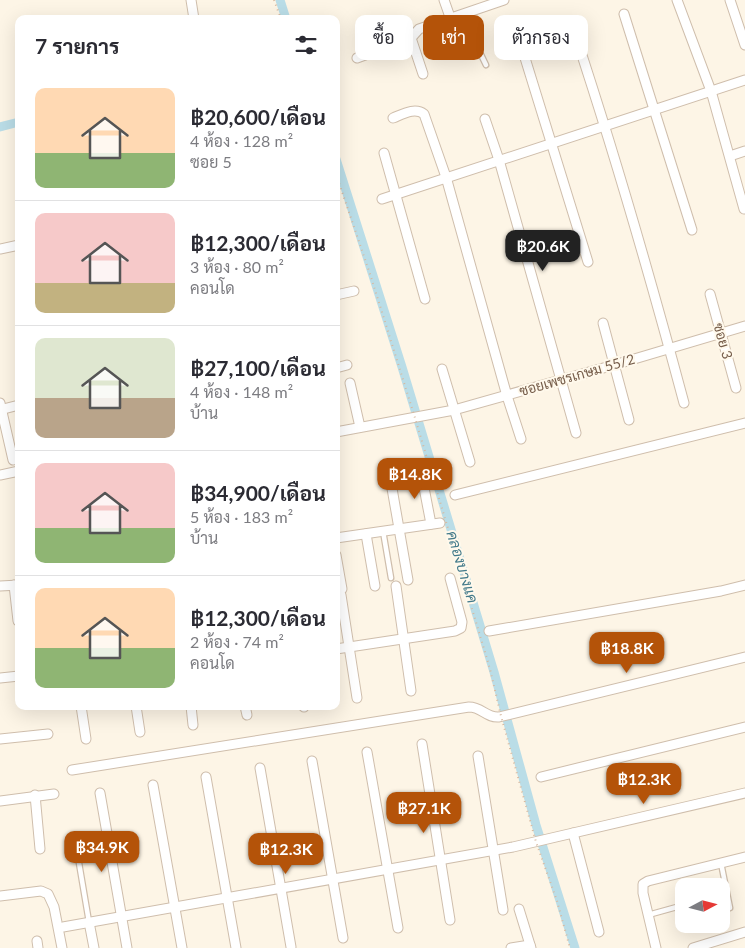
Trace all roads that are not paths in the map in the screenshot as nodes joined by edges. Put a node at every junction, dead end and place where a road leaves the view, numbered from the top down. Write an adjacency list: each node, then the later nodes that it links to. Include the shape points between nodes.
1 (191, 0): 7 (street)
2 (444, 0): 8 (street)
3 (504, 0): 9 (street)
4 (677, 0): 20 (street)
5 (730, 0): 13 (street)
6 (624, 14): 21 (street)
7 (193, 15)
8 (449, 15)
9 (456, 15)
10 (423, 27): 11 (street)
11 (413, 36)
12 (413, 44): 18 (street)
13 (745, 45)
14 (484, 60): 17 (lane)
15 (525, 60): 25 (street)
16 (583, 60): 24 (street)
17 (486, 65)
18 (423, 74)
19 (745, 80): 20 (street)
20 (711, 91): 21 (street); 28 (street)
21 (656, 110): 24 (street); 34 (street)
22 (393, 118): 30 (street, via 413,111 424,114)
23 (485, 119): 29 (street)
24 (605, 126): 25 (street); 45 (street)
25 (552, 143): 29 (street); 37 (street)
26 (745, 151): 28 (street)
27 (384, 153): 31 (street)
28 (730, 156): 33 (street)
29 (499, 160): 30 (street); 50 (street)
30 (446, 177): 31 (street); 53 (street)
31 (395, 194): 32 (street); 41 (street)
32 (382, 199)
33 (744, 209)
34 (692, 230)
35 (15, 246): 36 (street)
36 (0, 249)
37 (588, 262)
38 (354, 291): 39 (street)
39 (340, 294)
40 (710, 294): 44 (street, ซอย 3)
41 (425, 299)
42 (603, 323): 47 (street)
43 (745, 326): 44 (street, ซอยเพชรเกษม 55/2)
44 (721, 333): 45 (street, ซอยเพชรเกษม 55/2); 52 (street, ซอย 3)
45 (669, 348): 47 (street, ซอยเพชรเกษม 55/2); 54 (street)
46 (347, 365): 48 (street)
47 (614, 365): 50 (street, ซอยเพชรเกษม 55/2); 58 (street)
48 (340, 367)
49 (442, 369): 57 (street)
50 (561, 380): 53 (street, ซอยเพชรเกษม 55/2); 62 (street)
51 (350, 383): 60 (street)
52 (736, 388)
53 (506, 396): 57 (street, ซอยเพชรเกษม 55/2); 63 (street)
54 (684, 403)
55 (15, 406): 56 (street)
56 (0, 408): 64 (street)
57 (454, 410): 60 (street, ซอยเพชรเกษม 55/2); 65 (street)
58 (629, 420)
59 (745, 423): 70 (street)
60 (360, 427): 61 (street, ซอยเพชรเกษม 55/2)
61 (340, 431)
62 (576, 433)
63 (521, 439)
64 (13, 460)
65 (470, 462)
66 (15, 472): 68 (street)
67 (421, 472): 71 (street, via 436,523)
68 (0, 475)
69 (390, 478): 71 (street)
70 (455, 495)
71 (399, 529): 72 (street); 77 (street)
72 (383, 531): 73 (street); 78 (lane)
73 (366, 534): 74 (street); 82 (street)
74 (340, 537)
75 (450, 578): 84 (street, via 461,628)
76 (340, 580): 85 (street)
77 (408, 580)
78 (394, 582): 84 (street)
79 (15, 585): 81 (street)
80 (745, 585): 83 (street)
81 (0, 586)
82 (375, 586)
83 (489, 631)
84 (403, 639): 85 (street); 90 (street)
85 (349, 647): 86 (street); 91 (street)
86 (340, 648)
87 (745, 657): 106 (street, via 493,718 480,709 468,707)
88 (15, 676): 89 (street)
89 (0, 678)
90 (411, 691)
91 (357, 698)
92 (82, 710): 100 (street)
93 (137, 710): 97 (street)
94 (192, 710): 95 (street)
95 (194, 725)
96 (745, 727): 108 (street)
97 (140, 732)
98 (48, 734): 99 (street)
99 (0, 739)
100 (86, 740)
101 (422, 744): 119 (street)
102 (367, 752): 122 (street)
103 (478, 756): 117 (street)
104 (312, 761): 124 (street)
105 (260, 768): 125 (street)
106 (72, 770)
107 (206, 777): 127 (street)
108 (541, 777)
109 (153, 785): 128 (street)
110 (745, 792): 115 (street)
111 (100, 793): 133 (street)
112 (54, 794): 113 (street)
113 (35, 795): 114 (street); 116 (street)
114 (0, 801)
115 (573, 834): 117 (street); 138 (street)
116 (40, 849)
117 (494, 850): 119 (street); 131 (street)
118 (745, 857): 121 (street)
119 (440, 860): 122 (street); 134 (street)
120 (79, 863): 135 (lane)
121 (721, 863): 123 (lane); 132 (street, via 643,884)
122 (388, 869): 124 (street); 137 (street)
123 (724, 878)
124 (333, 879): 125 (street); 140 (street)
125 (280, 888): 127 (street); 142 (street)
126 (0, 896): 143 (street, via 41,890 48,894 54,907)
127 (227, 898): 128 (street); 147 (street)
128 (174, 907): 133 (street); 146 (street)
129 (675, 908): 132 (lane)
130 (520, 909): 141 (street)
131 (504, 910)
132 (648, 915): 149 (street)
133 (121, 916): 135 (street); 145 (street)
134 (450, 920)
135 (89, 922): 136 (street); 144 (street)
136 (63, 927)
137 (398, 928)
138 (600, 932)
139 (745, 932): 150 (street)
140 (343, 938)
141 (530, 946): 148 (street)
142 (291, 947)
143 (62, 948)
144 (94, 948)
145 (127, 948)
146 (182, 948)
147 (236, 948)
148 (511, 948)
149 (656, 948)
150 (693, 948)

